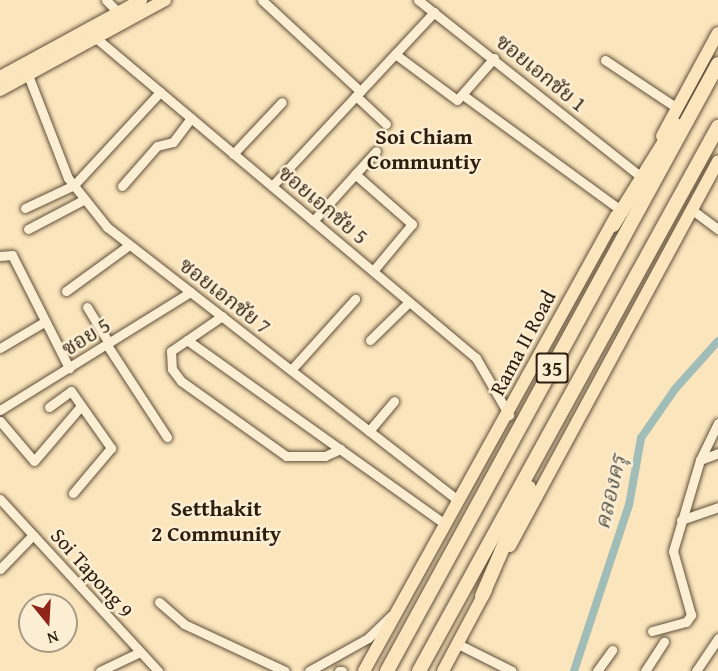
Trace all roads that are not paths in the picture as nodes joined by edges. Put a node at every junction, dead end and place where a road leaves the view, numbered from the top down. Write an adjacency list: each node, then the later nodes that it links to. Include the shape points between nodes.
1 (106, 0): 6 (street)
2 (141, 0): 6 (main road)
3 (165, 0): 9 (main road)
4 (262, 0): 19 (street)
5 (418, 0): 7 (street, ซอยเอกชัย 1)
6 (118, 12): 16 (main road)
7 (434, 12): 10 (street); 12 (street, ซอยเอกชัย 1)
8 (718, 33): 22 (main road, Rama II Road / 35)
9 (96, 38): 15 (main road); 18 (street, ซอยเอกชัย 5)
10 (395, 54): 19 (street); 20 (street, via 454,99)
11 (718, 55): 39 (highway)
12 (494, 58): 20 (street); 30 (street, ซอยเอกชัย 1)
13 (605, 60): 22 (street)
14 (718, 64): 95 (highway, Rama II Road / 35)
15 (27, 75): 17 (main road); 31 (street, ซอยเอกชัย 7)
16 (0, 77)
17 (0, 90)
18 (160, 92): 23 (street, ซอยเอกชัย 5); 31 (street)
19 (358, 94): 24 (street); 33 (street)
20 (462, 95): 36 (street)
21 (282, 102): 27 (street)
22 (677, 108): 30 (main road, Rama II Road / 35)
23 (191, 118): 27 (street, ซอยเอกชัย 5); 32 (street, via 173,142 157,147)
24 (386, 124)
25 (718, 127): 64 (highway, 35)
26 (376, 151): 29 (street)
27 (233, 154): 33 (street, ซอยเอกชัย 5)
28 (718, 162): 37 (main road, 35)
29 (355, 174): 38 (street); 44 (street, via 412,224)
30 (639, 175): 36 (main road, Rama II Road / 35)
31 (74, 185): 34 (street, ซอยเอกชัย 7); 35 (street)
32 (122, 186)
33 (272, 186): 38 (street, ซอยเอกชัย 5)
34 (85, 199): 40 (street); 42 (street, ซอยเอกชัย 7)
35 (25, 208)
36 (618, 208): 39 (main road, Rama II Road / 35)
37 (691, 209): 41 (street); 81 (main road, 35)
38 (313, 221): 44 (street, ซอยเอกชัย 5)
39 (613, 225): 65 (main road, Rama II Road / 35)
40 (28, 229)
41 (718, 229)
42 (129, 244): 45 (street); 46 (street, ซอยเอกชัย 7)
43 (0, 256): 51 (street, via 12,255)
44 (373, 271): 48 (street, ซอยเอกชัย 5)
45 (66, 291)
46 (190, 292): 50 (street, ซอยเอกชัย 7); 54 (street, ซอย 5)
47 (355, 299): 57 (street)
48 (409, 302): 53 (street); 65 (street, ซอยเอกชัย 5, via 476,358)
49 (87, 307): 54 (street)
50 (222, 316): 52 (street); 57 (street, ซอยเอกชัย 7)
51 (44, 322): 55 (street); 56 (street)
52 (187, 340): 70 (street); 70 (street, via 168,357 172,369 260,442 286,456 325,456)
53 (370, 340)
54 (108, 344): 56 (street, ซอย 5); 69 (street)
55 (1, 345)
56 (69, 368): 58 (street, ซอย 5)
57 (291, 370): 68 (street, ซอยเอกชัย 7)
58 (60, 375): 59 (street); 63 (street, ซอย 5)
59 (71, 391): 61 (street); 62 (street)
60 (394, 400): 68 (street)
61 (49, 406)
62 (81, 406): 66 (street, via 34,461); 73 (street, via 111,448)
63 (0, 410)
64 (564, 410): 81 (highway); 96 (highway, 35)
65 (509, 415): 75 (main road, Rama II Road / 35)
66 (0, 421)
67 (718, 423): 72 (street)
68 (369, 431): 75 (street, ซอยเอกชัย 7)
69 (168, 437)
70 (340, 449): 78 (street)
71 (718, 453): 72 (street)
72 (700, 460): 77 (street)
73 (73, 493)
74 (0, 499): 79 (street, Soi Tapong 9)
75 (458, 500): 78 (main road, Rama II Road / 35)
76 (718, 507): 77 (street)
77 (681, 520): 84 (street, via 673,551 691,615 686,622)
78 (445, 524): 83 (main road, Rama II Road / 35)
79 (33, 535): 80 (street); 89 (street, Soi Tapong 9)
80 (0, 569)
81 (482, 597): 87 (main road, 35)
82 (159, 602): 92 (street, via 184,624)
83 (398, 609): 93 (street, via 368,638); 94 (main road, Rama II Road / 35)
84 (652, 631)
85 (718, 638): 101 (street)
86 (664, 642): 100 (street)
87 (458, 644): 97 (main road, 35); 98 (street)
88 (612, 650): 99 (street)
89 (140, 652): 90 (street); 91 (street, Soi Tapong 9)
90 (100, 671)
91 (158, 671)
92 (285, 671)
93 (309, 671)
94 (364, 671)
95 (387, 671)
96 (418, 671)
97 (443, 671)
98 (512, 671)
99 (597, 671)
100 (645, 671)
101 (696, 671)

